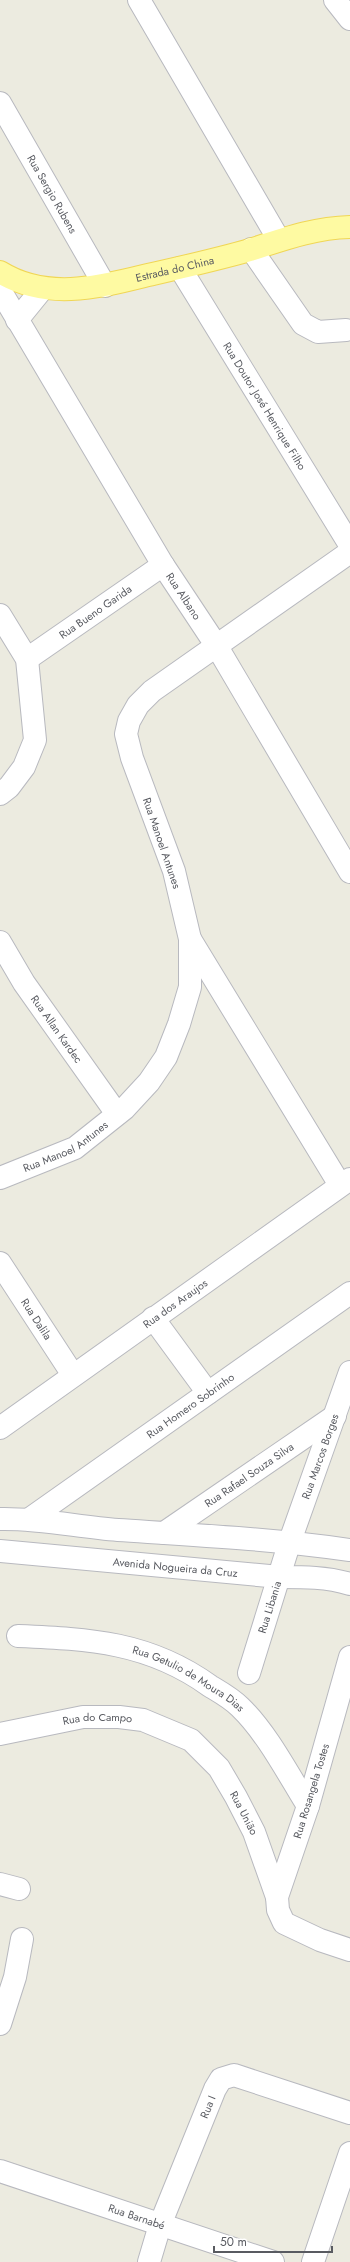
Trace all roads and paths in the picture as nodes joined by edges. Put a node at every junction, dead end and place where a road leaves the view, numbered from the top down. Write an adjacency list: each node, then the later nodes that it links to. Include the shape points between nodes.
1 (139, 0): 6 (street)
2 (335, 0): 3 (street)
3 (350, 19)
4 (0, 103): 10 (street, Rua Sergio Rubens)
5 (350, 227): 6 (main road, Estrada do China, via 310,231)
6 (278, 240): 7 (main road, Estrada do China)
7 (251, 249): 8 (main road, Estrada do China); 14 (street, via 303,324 318,332)
8 (180, 268): 10 (main road, Estrada do China); 15 (street, Rua Doutor José Henrique Filho)
9 (0, 272): 11 (main road, Estrada do China, via 20,282)
10 (105, 286): 11 (main road, Estrada do China, via 67,290)
11 (43, 288): 13 (street)
12 (0, 290): 13 (street, Rua Albano)
13 (17, 320): 17 (street, Rua Albano)
14 (346, 330)
15 (350, 545)
16 (350, 552): 19 (street, Rua Manoel Antunes)
17 (163, 565): 19 (street, Rua Albano); 20 (street, Rua Bueno Garida)
18 (0, 615): 20 (street)
19 (216, 645): 22 (street, Rua Albano); 23 (street, Rua Manoel Antunes, via 152,691 138,705 129,721 126,734 132,758 174,871)
20 (27, 659): 21 (street, via 35,740 24,767 10,787)
21 (0, 794)
22 (350, 872)
23 (190, 939): 25 (street, Rua Manoel Antunes, via 190,987 166,1057 149,1082); 27 (street)
24 (0, 942): 25 (street, Rua Allan Kardec, via 24,983)
25 (117, 1114): 26 (street, Rua Manoel Antunes, via 74,1148)
26 (0, 1178)
27 (345, 1182): 30 (street, Rua dos Araujos)
28 (1, 1266): 32 (street, Rua Dalila)
29 (350, 1293): 33 (street, Rua Homero Sobrinho)
30 (153, 1318): 32 (street, Rua dos Araujos); 33 (street)
31 (350, 1372): 34 (street, Rua Marcos Borges)
32 (73, 1375): 35 (street, Rua dos Araujos)
33 (208, 1393): 36 (street, Rua Homero Sobrinho)
34 (335, 1416): 38 (street, Rua Rafael Souza Silva); 39 (street, Rua Marcos Borges)
35 (0, 1428)
36 (31, 1518): 37 (street); 38 (street, via 115,1530)
37 (0, 1519)
38 (164, 1533): 39 (street)
39 (289, 1543): 40 (street); 42 (street, Rua Libania)
40 (350, 1550)
41 (0, 1551): 42 (street, Avenida Nogueira da Cruz)
42 (281, 1574): 43 (street, Avenida Nogueira da Cruz, via 333,1579); 46 (street, Rua Libania)
43 (350, 1584)
44 (18, 1636): 49 (street, Rua Getulio de Moura Dias, via 104,1641 154,1655 190,1672 240,1706 266,1740)
45 (350, 1657): 49 (street, Rua Rosangela Tostes)
46 (248, 1673)
47 (0, 1734): 48 (street, Rua do Campo, via 83,1717 118,1717 143,1720)
48 (191, 1740): 50 (street, Rua União, via 219,1768 236,1797 254,1832)
49 (308, 1806): 50 (street, Rua Rosangela Tostes)
50 (277, 1897): 52 (street, Rua Rosangela Tostes, via 278,1910 284,1924)
51 (22, 1939): 53 (street, via 15,1977)
52 (350, 1950)
53 (0, 2024)
54 (350, 2113): 57 (street, Rua I, via 234,2075 221,2079)
55 (350, 2153): 60 (street)
56 (0, 2171): 57 (street, Rua Barnabé)
57 (160, 2225): 58 (street, Rua I); 59 (street, Rua Barnabé)
58 (149, 2262)
59 (273, 2262)
60 (313, 2262)

